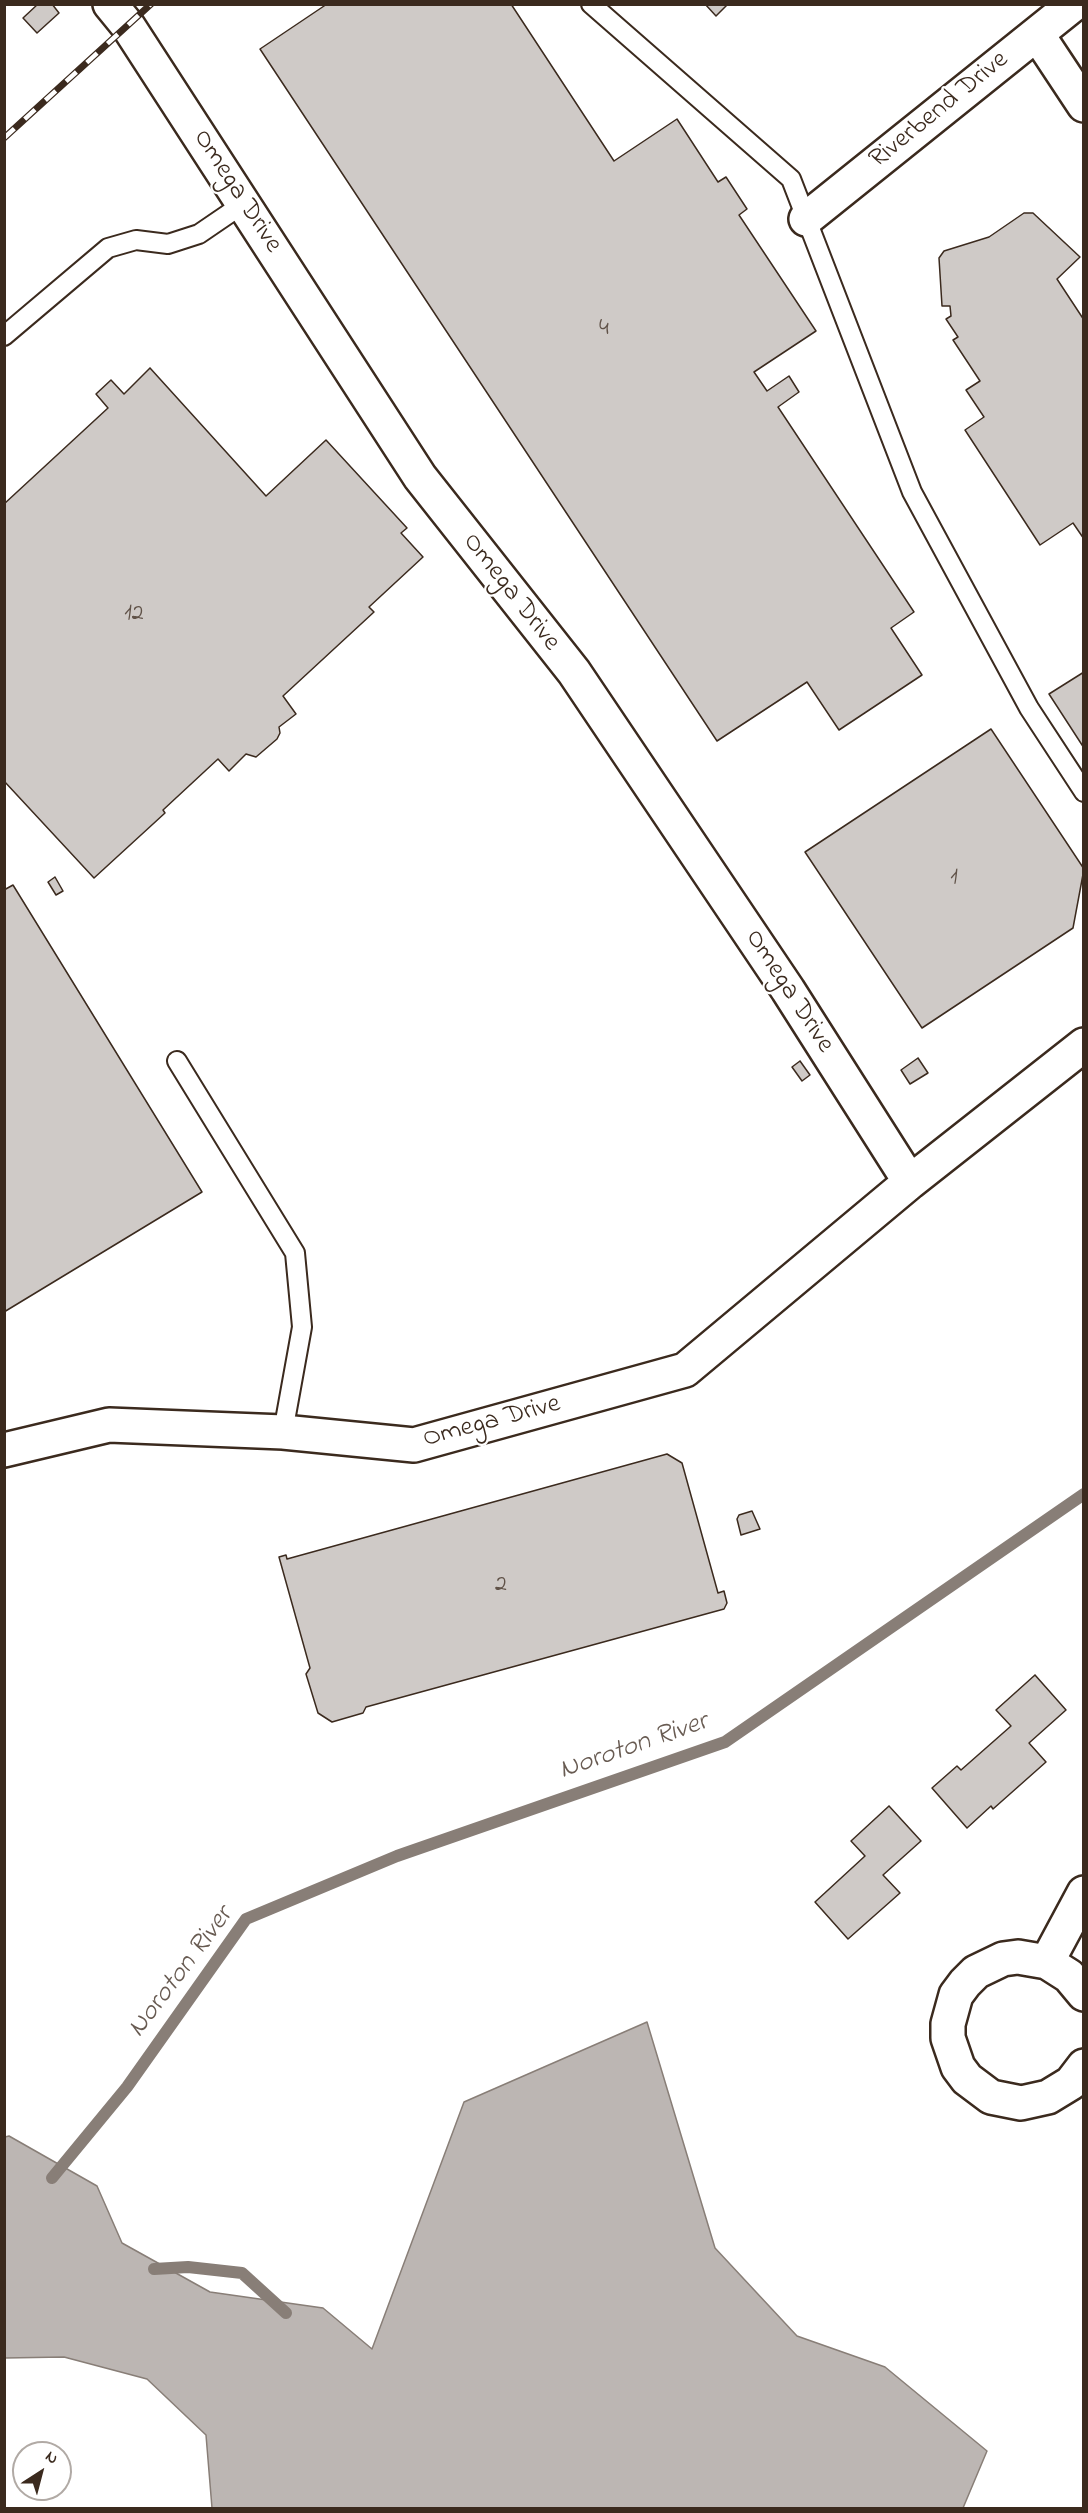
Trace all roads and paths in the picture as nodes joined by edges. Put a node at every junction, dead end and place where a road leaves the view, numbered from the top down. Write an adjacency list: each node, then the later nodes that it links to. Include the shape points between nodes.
1 (110, 4): 6 (street, Omega Drive)
2 (591, 4): 7 (lane, via 791,179)
3 (1074, 4): 4 (street, Riverbend Drive)
4 (1037, 34): 5 (street); 7 (street, Riverbend Drive)
5 (1083, 105)
6 (243, 204): 8 (lane, via 199,234 168,244 136,240 108,248); 12 (street, Omega Drive, via 420,477 574,672 788,990)
7 (806, 219): 9 (lane, via 912,492 1029,708)
8 (4, 336)
9 (1083, 792)
10 (1083, 1045): 12 (street, Omega Drive)
11 (177, 1061): 13 (lane, via 295,1253 302,1327)
12 (910, 1182): 13 (street, Omega Drive, via 685,1370 414,1445)
13 (283, 1432): 14 (street, Omega Drive, via 109,1425)
14 (4, 1450)
15 (1083, 1893): 16 (street)
16 (1047, 1962): 17 (street, via 1070,1976); 18 (street, via 1018,1957 1003,1959 970,1977 950,2009 948,2038 952,2053 958,2067 978,2089 991,2097 1021,2103 1060,2091)
17 (1083, 1994)
18 (1083, 2066)

